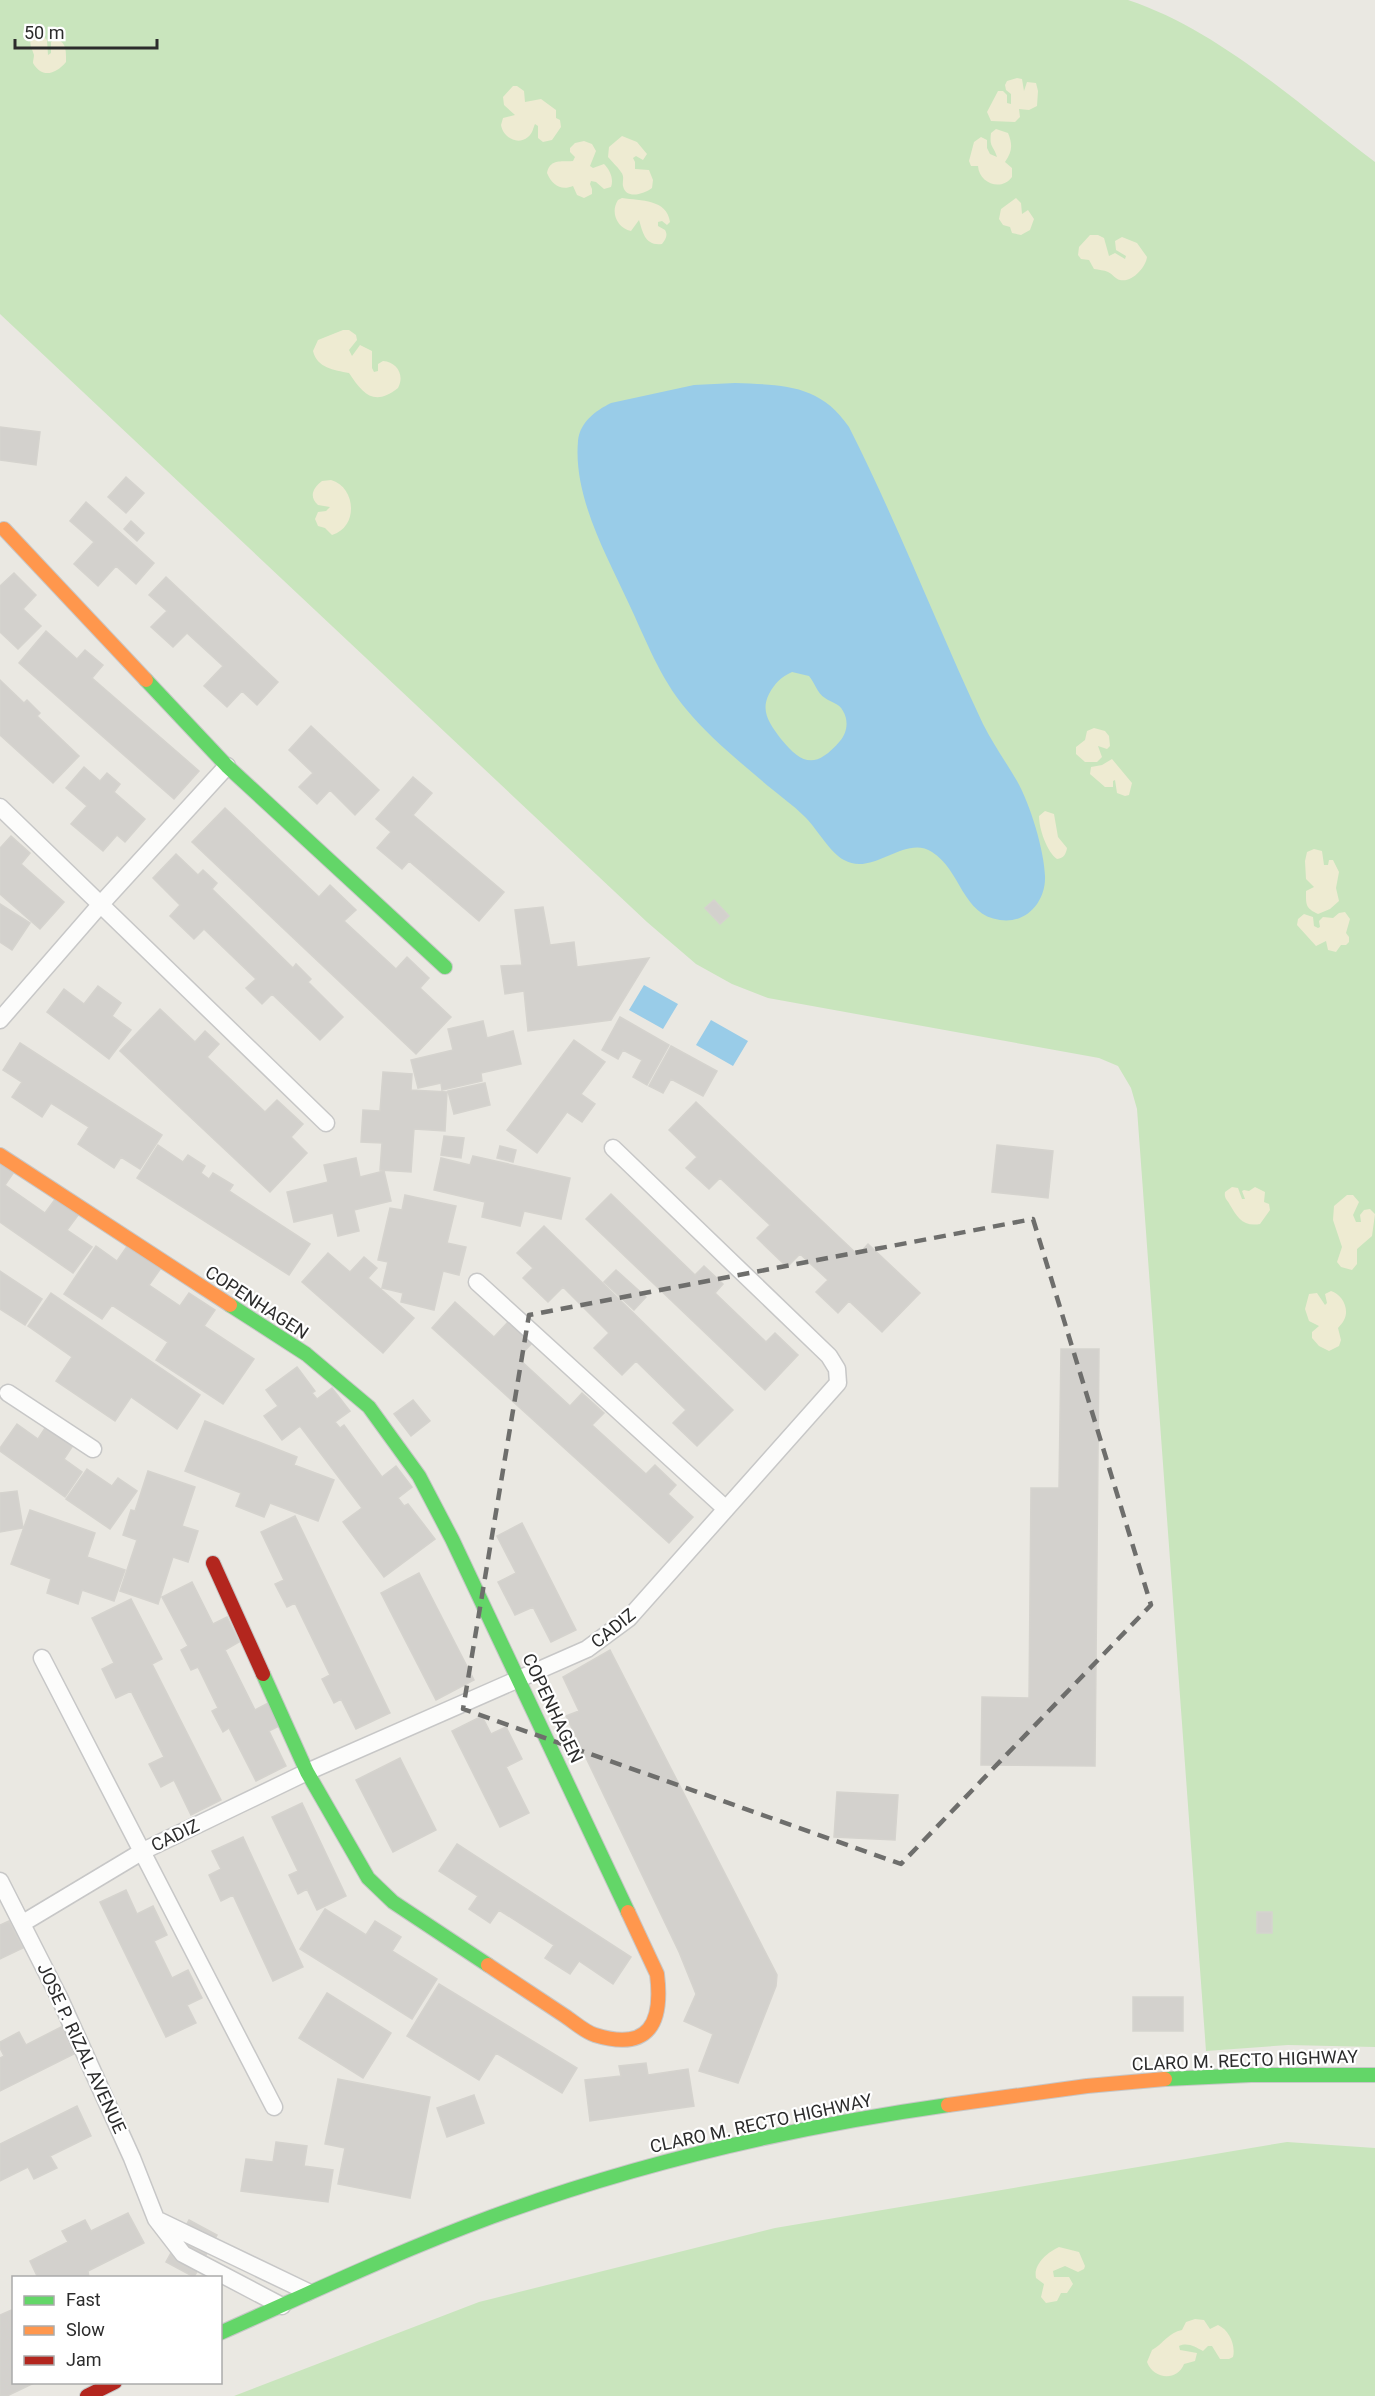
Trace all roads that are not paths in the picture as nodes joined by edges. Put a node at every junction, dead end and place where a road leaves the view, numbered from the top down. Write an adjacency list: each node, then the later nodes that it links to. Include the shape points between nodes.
1 (4, 529): 2 (street)
2 (227, 766): 4 (street); 5 (street)
3 (0, 807): 4 (street)
4 (100, 905): 6 (street); 7 (street)
5 (445, 967)
6 (0, 1019)
7 (326, 1123)
8 (613, 1148): 13 (street, CADIZ, via 837,1369 838,1383)
9 (0, 1155): 16 (street, COPENHAGEN, via 306,1354 369,1407 419,1476)
10 (477, 1282): 13 (street)
11 (3, 1394): 12 (street)
12 (93, 1449)
13 (726, 1509): 16 (street, CADIZ, via 629,1618 587,1649)
14 (213, 1563): 17 (street, COPENHAGEN)
15 (42, 1658): 18 (street)
16 (520, 1679): 17 (street, CADIZ); 17 (street, COPENHAGEN, via 657,1974 661,2001 649,2031 628,2039 594,2035 393,1902 368,1878)
17 (307, 1772): 18 (street, CADIZ)
18 (143, 1851): 20 (street, CADIZ); 22 (street)
19 (0, 1881): 20 (street, JOSE P. RIZAL AVENUE)
20 (23, 1923): 23 (street, JOSE P. RIZAL AVENUE, via 132,2158)
21 (1375, 2075): 24 (street, CLARO M. RECTO HIGHWAY, via 1256,2075 1115,2083 970,2101 782,2132 653,2164 529,2203)
22 (274, 2107)
23 (156, 2219): 24 (street); 25 (street, JOSE P. RIZAL AVENUE, via 183,2254)
24 (308, 2292): 25 (street, CLARO M. RECTO HIGHWAY)
25 (282, 2306): 26 (street, CLARO M. RECTO HIGHWAY)
26 (222, 2332)
27 (112, 2384): 28 (street)
28 (87, 2396)

